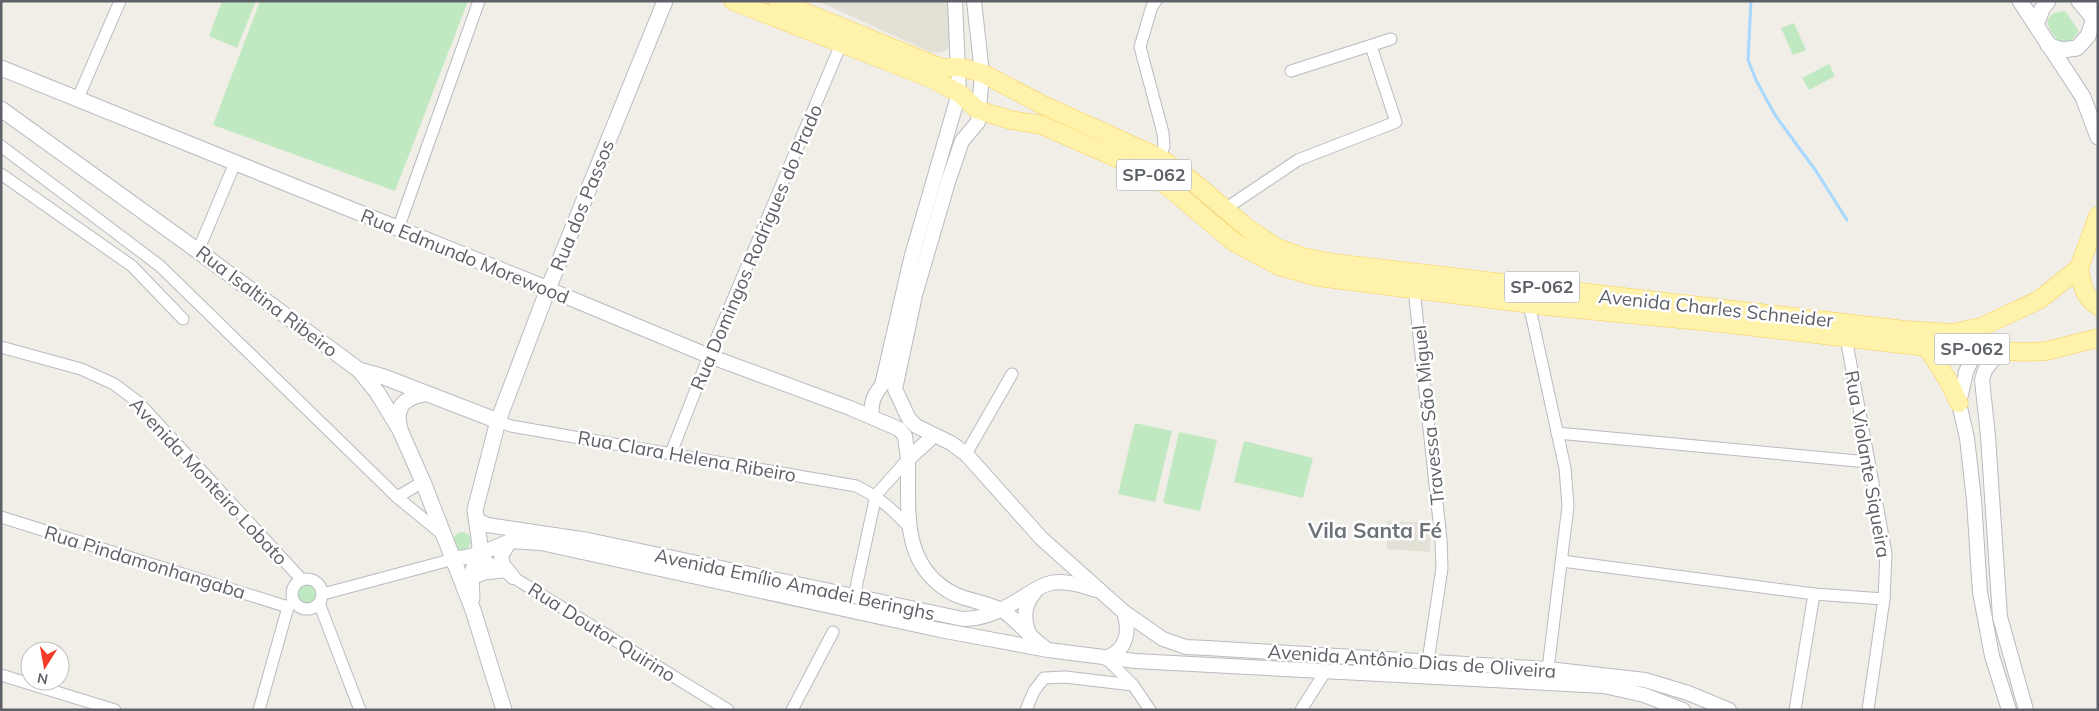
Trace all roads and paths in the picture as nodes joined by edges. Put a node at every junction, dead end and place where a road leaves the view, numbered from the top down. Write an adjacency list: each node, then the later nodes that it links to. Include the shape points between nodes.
1 (120, 1): 25 (street)
2 (479, 1): 36 (street)
3 (665, 1): 39 (main road, Rua dos Passos)
4 (733, 1): 16 (main road, Avenida Charles Schneider / SP-062)
5 (777, 1): 19 (main road, Avenida Charles Schneider / SP-062, via 942,68)
6 (955, 1): 19 (street)
7 (974, 1): 22 (street)
8 (1156, 1): 31 (street, via 1140,47 1163,133 1164,146)
9 (2020, 1): 14 (main road)
10 (2048, 1): 14 (main road)
11 (2079, 1): 13 (main road)
12 (2096, 1): 13 (street)
13 (2096, 21): 17 (main road, via 2077,48 2062,50)
14 (2036, 25): 17 (main road)
15 (1391, 39): 18 (street)
16 (842, 42): 24 (main road, Avenida Charles Schneider / SP-062); 51 (street, Rua Domingos Rodrigues do Prado)
17 (2048, 45): 29 (main road, via 2083,97)
18 (1371, 46): 21 (street); 34 (street, via 1396,122 1298,160)
19 (959, 67): 22 (main road, Avenida Charles Schneider / SP-062); 24 (street)
20 (1, 68): 25 (main road, Rua Edmundo Morewood)
21 (1291, 70)
22 (982, 74): 23 (main road, Avenida Charles Schneider / SP-062); 27 (street)
23 (1018, 92): 28 (main road, via 1018,106); 31 (main road, Avenida Charles Schneider / SP-062)
24 (959, 93): 27 (main road, Avenida Charles Schneider / SP-062); 57 (street, via 911,259 882,385 873,396 871,408)
25 (78, 98): 32 (main road, Rua Edmundo Morewood)
26 (1, 109): 37 (main road, Rua Isaltina Ribeiro)
27 (978, 116): 28 (main road, Avenida Charles Schneider / SP-062); 54 (street, via 962,142 948,182 915,295)
28 (1011, 120): 40 (main road, Avenida Charles Schneider / SP-062, via 1042,125 1153,174 1234,242 1278,266 1318,277)
29 (2098, 137)
30 (1, 146): 70 (street, via 160,266)
31 (1160, 158): 34 (main road, Avenida Charles Schneider / SP-062)
32 (235, 164): 36 (main road, Rua Edmundo Morewood); 37 (street)
33 (1, 174): 44 (street, via 132,266)
34 (1225, 209): 41 (main road, Avenida Charles Schneider / SP-062, via 1277,248 1334,263 1905,330 1952,333 1981,327)
35 (2098, 216): 38 (main road)
36 (398, 229): 39 (main road, Rua Edmundo Morewood)
37 (198, 250): 52 (main road, Rua Isaltina Ribeiro)
38 (2079, 268): 41 (main road, Avenida Charles Schneider / SP-062); 43 (main road, via 2083,287 2089,299)
39 (548, 289): 51 (street, Rua Edmundo Morewood); 58 (main road, Rua dos Passos)
40 (1414, 289): 42 (main road, Avenida Charles Schneider / SP-062); 96 (street, Travessa São Miguel, via 1442,540 1442,568)
41 (2039, 300): 49 (main road)
42 (1529, 304): 45 (main road, Avenida Charles Schneider / SP-062); 60 (street)
43 (2098, 306)
44 (183, 319)
45 (1846, 338): 48 (main road, Avenida Charles Schneider / SP-062); 67 (street, Rua Violante Siqueira)
46 (2098, 338): 50 (main road, Avenida Charles Schneider / SP-062, via 2053,350)
47 (1, 347): 81 (street, Avenida Monteiro Lobato, via 81,369 114,384 138,402)
48 (1927, 347): 49 (main road, Avenida Charles Schneider / SP-062); 56 (main road)
49 (1976, 349): 50 (main road, Avenida Charles Schneider / SP-062); 56 (street, via 1966,372)
50 (2004, 351): 62 (street, via 1984,370 1982,380)
51 (709, 356): 57 (street, Rua Edmundo Morewood); 64 (street, Rua Domingos Rodrigues do Prado)
52 (359, 370): 55 (main road); 59 (main road, Rua Isaltina Ribeiro)
53 (1012, 374): 65 (street)
54 (896, 389): 57 (street, via 893,410 888,415); 61 (street, Avenida Antônio Dias de Oliveira, via 909,420)
55 (424, 394): 58 (main road); 59 (main road, via 411,396 401,405 397,418)
56 (1959, 403): 63 (street)
57 (875, 418): 66 (street, Rua Edmundo Morewood, via 903,432)
58 (498, 421): 64 (street, Rua Clara Helena Ribeiro, via 511,426); 72 (main road, Rua dos Passos, via 475,510)
59 (400, 430): 68 (main road, Rua Isaltina Ribeiro)
60 (1557, 433): 67 (street); 78 (street, via 1565,468 1568,506)
61 (931, 434): 65 (street, Avenida Antônio Dias de Oliveira); 66 (street, via 930,439)
62 (1988, 436): 63 (street, via 1977,431); 116 (street, via 2000,617)
63 (1967, 438): 115 (street, via 1980,592 1992,656)
64 (671, 453): 69 (street, Rua Clara Helena Ribeiro, via 856,486)
65 (966, 454): 83 (street, Avenida Antônio Dias de Oliveira, via 1042,540)
66 (908, 459): 69 (street); 73 (street)
67 (1868, 462): 87 (street, Rua Violante Siqueira, via 1886,553)
68 (423, 482): 70 (street); 74 (main road, Rua Isaltina Ribeiro)
69 (876, 495): 73 (street); 85 (street)
70 (397, 496): 74 (street)
71 (1, 517): 88 (street, Rua Pindamonhangaba)
72 (477, 520): 76 (main road, Rua dos Passos, via 480,546); 85 (street, Avenida Emílio Amadei Beringhs, via 487,525 597,542)
73 (909, 527): 90 (street, via 918,561 938,584 955,594)
74 (444, 535): 77 (main road, Rua Isaltina Ribeiro)
75 (510, 541): 76 (street, Rua Pindamonhangaba); 79 (street, via 501,556); 94 (street, via 541,543 940,630)
76 (477, 555): 77 (street, Rua Pindamonhangaba); 79 (street, Rua Doutor Quirino); 80 (main road, Rua dos Passos)
77 (454, 559): 86 (street, Rua Pindamonhangaba); 89 (main road, Rua Isaltina Ribeiro)
78 (1562, 561): 84 (street); 97 (street)
79 (507, 574): 80 (main road, via 484,572); 106 (street, Rua Doutor Quirino)
80 (471, 577): 89 (main road, Rua dos Passos)
81 (302, 580): 86 (street, via 312,579 320,585); 88 (street, via 293,588)
82 (1039, 587): 83 (street, Avenida Emílio Amadei Beringhs, via 1066,582); 90 (street, Avenida Emílio Amadei Beringhs); 93 (street, via 1028,600 1024,613)
83 (1106, 594): 91 (street, Avenida Antônio Dias de Oliveira)
84 (1814, 594): 87 (street); 113 (street)
85 (854, 597): 90 (street, Avenida Emílio Amadei Beringhs, via 963,619)
86 (321, 599): 88 (street, Rua Pindamonhangaba, via 311,609); 105 (street)
87 (1884, 599): 114 (street, Rua Violante Siqueira)
88 (291, 604): 104 (street)
89 (473, 610): 102 (main road)
90 (1002, 610): 93 (street)
91 (1124, 612): 95 (street, via 1128,634 1123,646); 96 (street, Avenida Antônio Dias de Oliveira, via 1163,639 1186,647)
92 (832, 632): 107 (street)
93 (1032, 639): 94 (street)
94 (1048, 650): 95 (street)
95 (1106, 658): 98 (street); 100 (street)
96 (1428, 661): 97 (street, Avenida Antônio Dias de Oliveira)
97 (1548, 669): 112 (street, Avenida Antônio Dias de Oliveira, via 1645,680)
98 (1325, 672): 110 (street); 111 (street, via 1604,686 1644,695)
99 (1, 675): 101 (street)
100 (1133, 685): 108 (street, via 1065,677 1044,678); 109 (street)
101 (95, 707): 103 (street)
102 (500, 708)
103 (115, 710)
104 (259, 710)
105 (360, 710)
106 (728, 710)
107 (792, 710)
108 (1026, 710)
109 (1150, 710)
110 (1301, 710)
111 (1683, 710)
112 (1729, 710)
113 (1795, 710)
114 (1868, 710)
115 (2010, 710)
116 (2026, 710)

